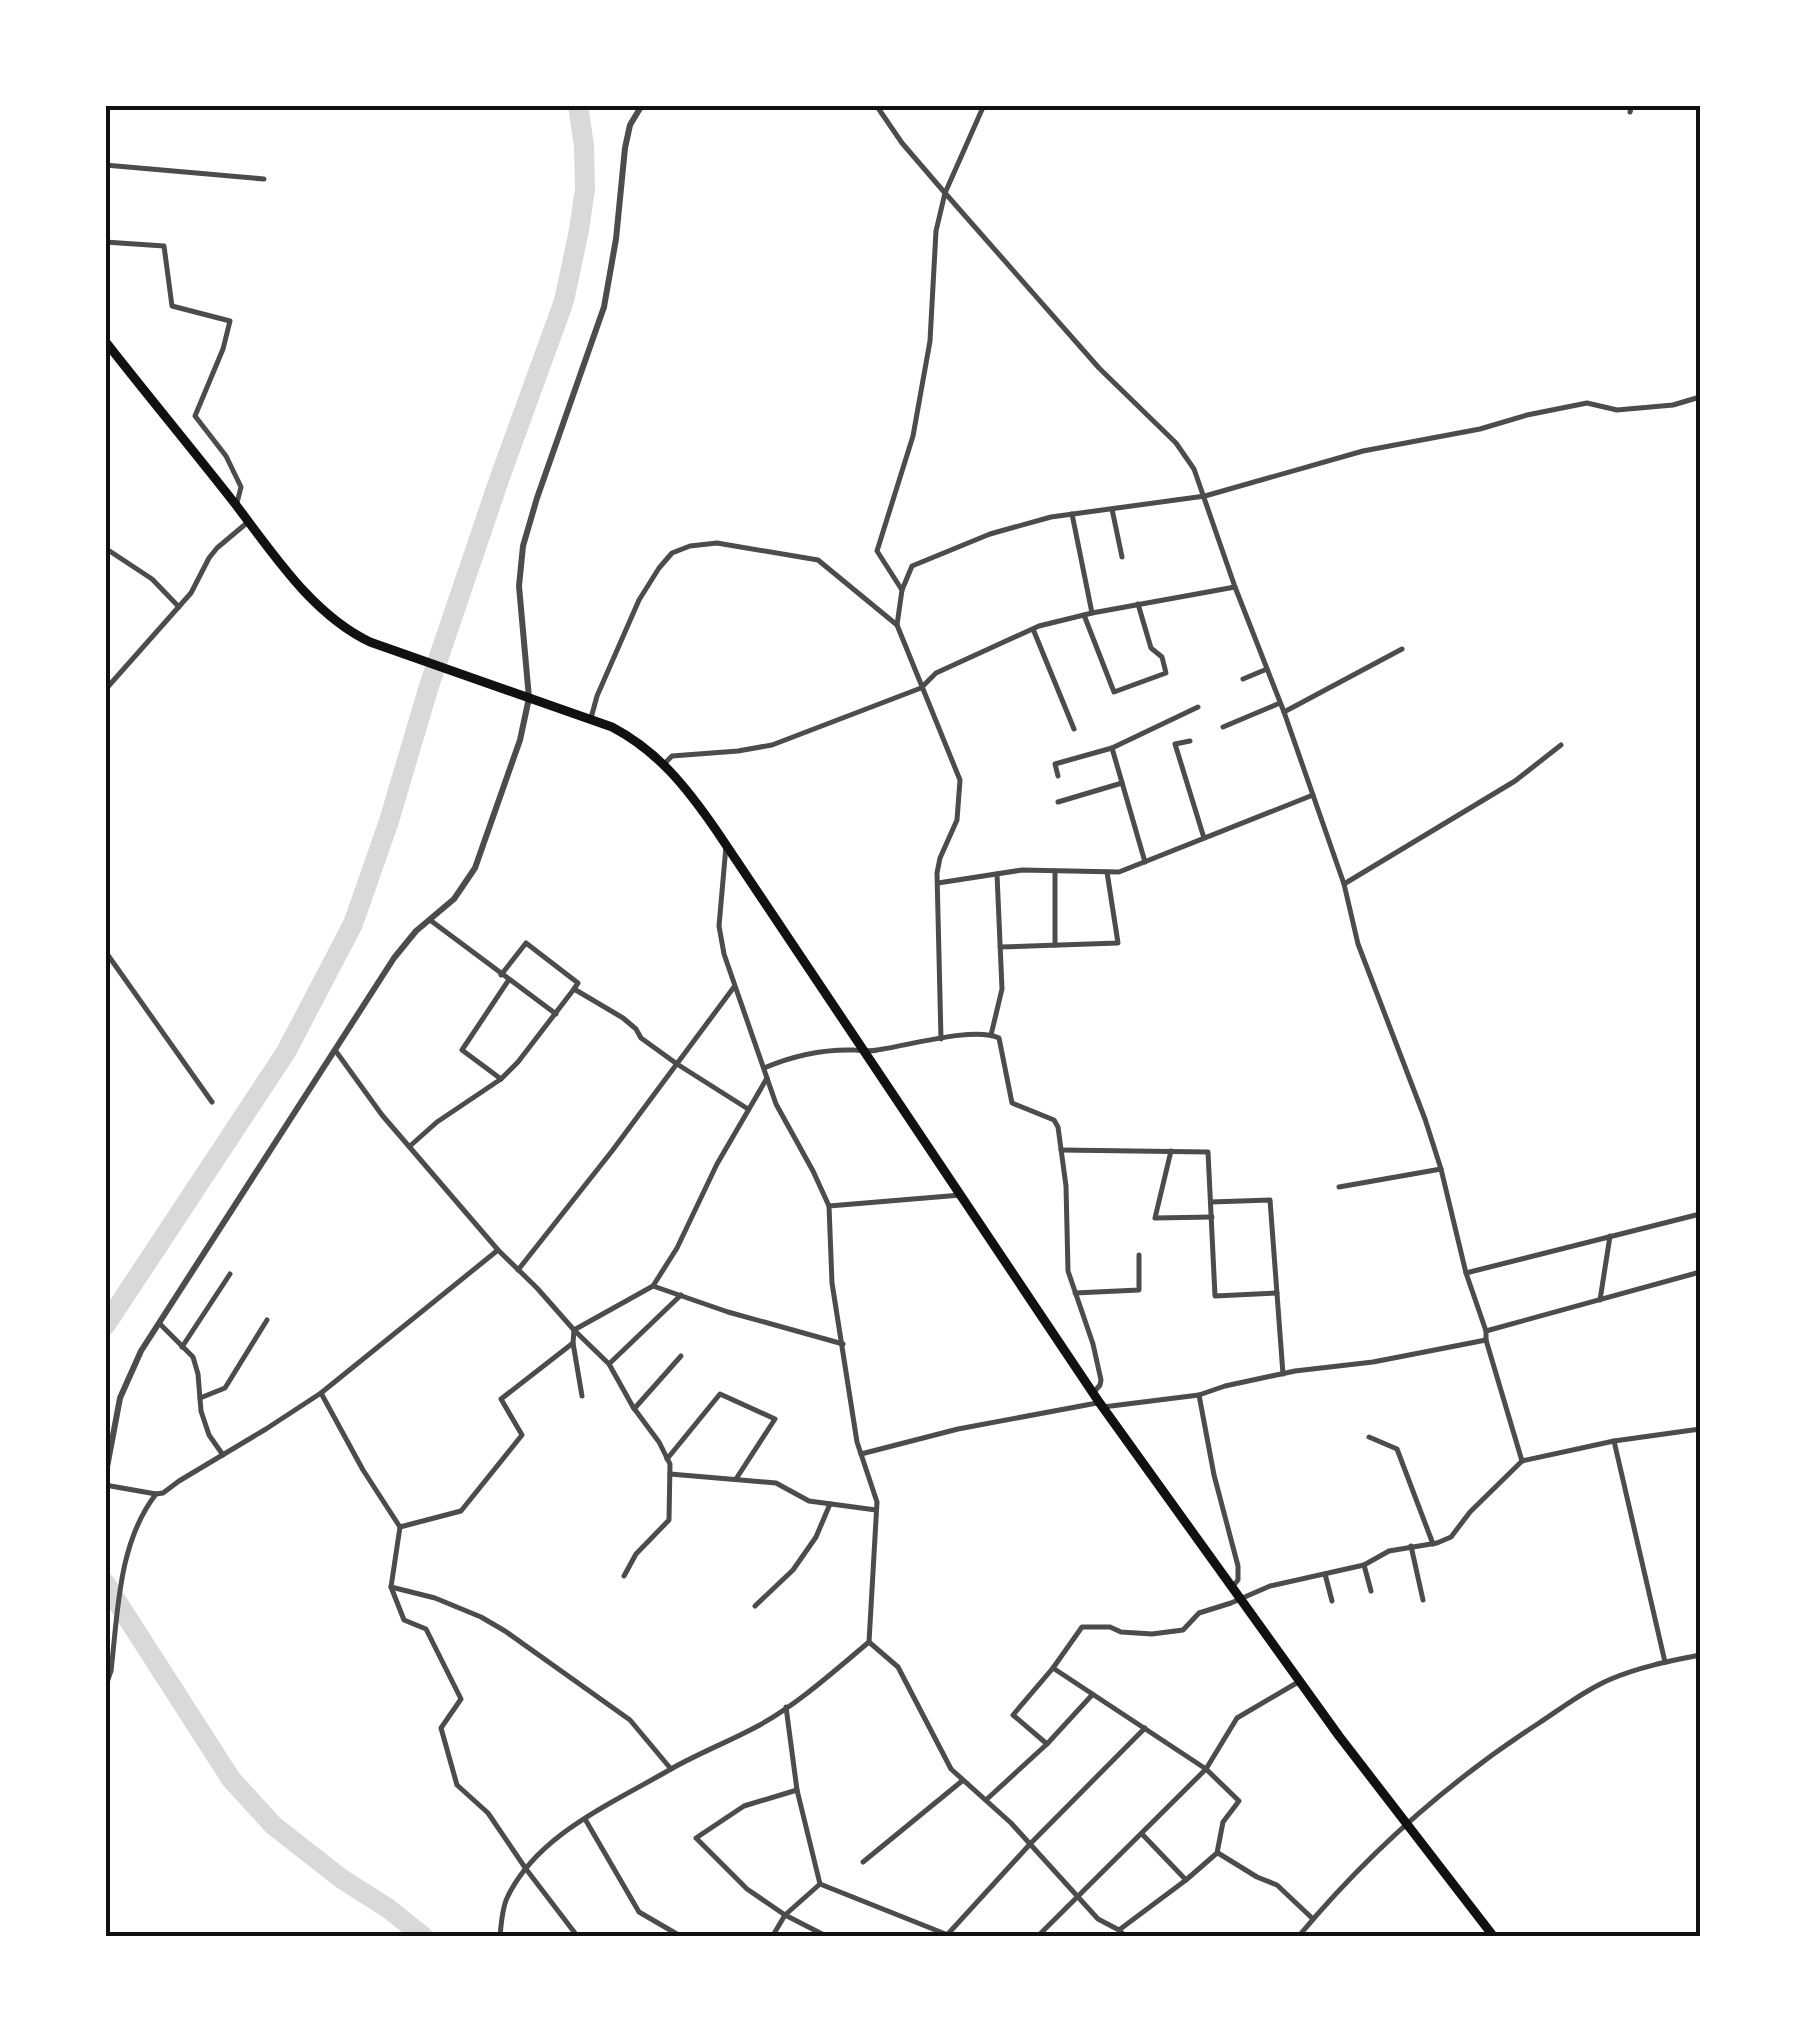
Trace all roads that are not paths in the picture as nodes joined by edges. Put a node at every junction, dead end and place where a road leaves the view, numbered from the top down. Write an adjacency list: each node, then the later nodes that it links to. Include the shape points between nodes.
1 (642, 105): 29 (street, via 625,148 604,307 523,546 519,586)
2 (876, 105): 6 (street)
3 (984, 105): 6 (street)
4 (105, 165): 5 (street)
5 (264, 179)
6 (946, 194): 10 (street, via 1099,368 1176,443); 18 (street, via 913,436 877,551)
7 (105, 242): 11 (street, via 164,246 172,306 230,321 195,416 226,456 240,487)
8 (105, 341): 11 (main road)
9 (1700, 396): 10 (street, via 1673,405 1617,410 1587,403 1526,414)
10 (1206, 496): 12 (street); 17 (street)
11 (236, 506): 14 (main road)
12 (1112, 509): 13 (street); 16 (street)
13 (1072, 514): 18 (street, via 990,534 912,566); 21 (street)
14 (248, 522): 20 (street, via 209,558); 29 (main road, via 327,616 355,635)
15 (105, 548): 20 (street)
16 (1122, 556)
17 (1235, 587): 19 (street); 25 (street)
18 (902, 590): 22 (street)
19 (1138, 604): 21 (street); 21 (street, via 1166,673 1114,692)
20 (180, 607): 28 (street)
21 (1088, 614): 23 (street)
22 (897, 625): 27 (street); 33 (street, via 818,560 717,543 690,546 672,553 639,600)
23 (1033, 629): 27 (street, via 936,674); 35 (street)
24 (1402, 650): 32 (street)
25 (1266, 669): 26 (street); 30 (street)
26 (1243, 678)
27 (921, 688): 39 (street, via 772,745 679,754); 50 (street, via 960,780 957,820 940,858)
28 (105, 690)
29 (529, 698): 33 (main road); 52 (street, via 475,868)
30 (1280, 703): 32 (street); 34 (street)
31 (1198, 707): 38 (street)
32 (1284, 712): 42 (street)
33 (590, 719): 39 (main road, via 626,735)
34 (1223, 727)
35 (1074, 729)
36 (1190, 741): 44 (street, via 1175,744)
37 (1562, 745): 51 (street, via 1515,781)
38 (1112, 748): 40 (street, via 1055,764); 41 (street)
39 (664, 764): 45 (main road)
40 (1058, 776)
41 (1122, 783): 43 (street); 46 (street)
42 (1313, 795): 44 (street); 51 (street)
43 (1058, 802)
44 (1204, 838): 46 (street)
45 (726, 846): 58 (street, via 719,926); 64 (main road)
46 (1144, 862): 48 (street)
47 (1054, 871): 48 (street); 49 (street); 53 (street)
48 (1107, 872): 53 (street, via 1118,944)
49 (997, 874): 50 (street); 54 (street)
50 (938, 883): 62 (street)
51 (1344, 884): 74 (street, via 1358,944)
52 (430, 920): 56 (street); 63 (street, via 404,944)
53 (1055, 946): 54 (street)
54 (1000, 947): 61 (street, via 1002,989)
55 (105, 951): 69 (street)
56 (500, 974): 57 (street); 59 (street, via 526,943 578,983)
57 (508, 980): 60 (street); 68 (street, via 462,1050)
58 (734, 987): 65 (street); 66 (street)
59 (574, 989): 60 (street); 65 (street, via 623,1018)
60 (556, 1014): 68 (street)
61 (991, 1034): 62 (street); 72 (street, via 999,1038 1012,1103 1054,1120)
62 (941, 1038): 64 (street)
63 (334, 1050): 71 (street); 94 (street)
64 (863, 1050): 66 (street, via 802,1054); 76 (main road)
65 (677, 1064): 70 (street); 84 (street)
66 (764, 1068): 67 (street)
67 (767, 1078): 70 (street); 78 (street)
68 (500, 1080): 71 (street)
69 (212, 1102)
70 (748, 1109): 88 (street)
71 (410, 1146): 82 (street)
72 (1061, 1150): 73 (street); 89 (street, via 1068,1271)
73 (1171, 1151): 77 (street, via 1208,1152); 80 (street, via 1155,1218)
74 (1441, 1169): 75 (street); 86 (street)
75 (1338, 1187)
76 (961, 1195): 78 (street); 104 (main road)
77 (1211, 1202): 80 (street); 90 (street, via 1270,1200)
78 (829, 1206): 99 (street)
79 (1700, 1214): 81 (street)
80 (1212, 1217): 90 (street, via 1215,1296)
81 (1610, 1236): 86 (street); 92 (street)
82 (498, 1250): 84 (street); 105 (street)
83 (1139, 1255): 89 (street, via 1139,1290)
84 (518, 1270): 95 (street)
85 (1700, 1272): 92 (street)
86 (1466, 1273): 96 (street)
87 (230, 1274): 100 (street)
88 (652, 1286): 91 (street); 95 (street)
89 (1076, 1293): 104 (street, via 1101,1380)
90 (1277, 1293): 103 (street)
91 (681, 1295): 99 (street); 102 (street)
92 (1600, 1300): 96 (street)
93 (267, 1320): 108 (street, via 225,1388)
94 (159, 1322): 100 (street); 120 (street, via 120,1398)
95 (574, 1330): 98 (street); 102 (street)
96 (1486, 1331): 97 (street)
97 (1486, 1340): 103 (street); 117 (street)
98 (573, 1344): 107 (street); 124 (street, via 501,1399 522,1436 461,1511)
99 (843, 1344): 114 (street)
100 (182, 1347): 108 (street, via 193,1357)
101 (682, 1356): 110 (street)
102 (609, 1364): 110 (street)
103 (1283, 1374): 106 (street)
104 (1093, 1392): 109 (main road)
105 (321, 1393): 115 (street); 124 (street)
106 (1198, 1395): 109 (street); 131 (street, via 1238,1566)
107 (582, 1396)
108 (200, 1398): 115 (street, via 209,1436)
109 (1101, 1405): 114 (street, via 958,1429); 131 (main road)
110 (634, 1409): 116 (street)
111 (1700, 1429): 113 (street)
112 (1369, 1437): 125 (street, via 1397,1449)
113 (1614, 1441): 117 (street); 141 (street)
114 (861, 1454): 123 (street)
115 (223, 1455): 121 (street)
116 (668, 1460): 118 (street); 119 (street, via 720,1394 775,1419)
117 (1522, 1461): 125 (street, via 1451,1537)
118 (670, 1474): 119 (street); 129 (street, via 669,1520)
119 (736, 1479): 122 (street, via 776,1483)
120 (105, 1481): 121 (street)
121 (156, 1494): 144 (street, via 125,1561)
122 (830, 1504): 123 (street); 133 (street, via 793,1570)
123 (876, 1510): 139 (street)
124 (400, 1527): 130 (street)
125 (1433, 1544): 126 (street)
126 (1410, 1546): 127 (street); 135 (street)
127 (1364, 1565): 128 (street); 132 (street)
128 (1325, 1574): 134 (street); 137 (street)
129 (624, 1576)
130 (391, 1587): 149 (street, via 435,1598 505,1631 630,1720); 160 (street, via 404,1620 426,1629 461,1700 441,1728 456,1786 488,1813)
131 (1232, 1588): 134 (main road)
132 (1371, 1591)
133 (768, 1593): 136 (street); 138 (street)
134 (1241, 1599): 142 (street, via 1199,1612 1182,1630 1082,1628); 143 (main road)
135 (1423, 1600)
136 (777, 1601)
137 (1332, 1601)
138 (754, 1606)
139 (868, 1642): 146 (street); 151 (street, via 898,1667)
140 (1700, 1656): 141 (street)
141 (1666, 1662): 155 (street, via 1607,1681 1572,1702 1470,1771)
142 (1052, 1668): 145 (street); 148 (street, via 1013,1715)
143 (1300, 1681): 150 (street, via 1237,1718); 155 (main road)
144 (105, 1688)
145 (1092, 1695): 147 (street); 148 (street)
146 (786, 1707): 149 (street); 152 (street)
147 (1145, 1728): 150 (street); 157 (street)
148 (1046, 1744): 153 (street)
149 (671, 1768): 154 (street)
150 (1206, 1769): 156 (street); 158 (street, via 1239,1801 1223,1822)
151 (962, 1780): 153 (street); 159 (street)
152 (797, 1790): 162 (street); 164 (street, via 744,1806 696,1838 747,1890)
153 (986, 1800): 157 (street)
154 (585, 1820): 160 (street); 170 (street, via 639,1912)
155 (1406, 1825): 165 (street); 176 (main road)
156 (1142, 1834): 161 (street); 163 (street)
157 (1031, 1844): 163 (street); 167 (street)
158 (1217, 1853): 161 (street); 165 (street, via 1278,1884)
159 (863, 1862)
160 (526, 1870): 168 (street, via 506,1900); 169 (street)
161 (1186, 1880): 166 (street)
162 (820, 1884): 164 (street); 167 (street)
163 (1076, 1897): 166 (street); 173 (street)
164 (785, 1915): 171 (street); 172 (street)
165 (1314, 1919): 175 (street)
166 (1118, 1930): 174 (street)
167 (949, 1936)
168 (500, 1937)
169 (578, 1937)
170 (682, 1937)
171 (772, 1937)
172 (828, 1937)
173 (1038, 1937)
174 (1126, 1937)
175 (1298, 1937)
176 (1494, 1937)

